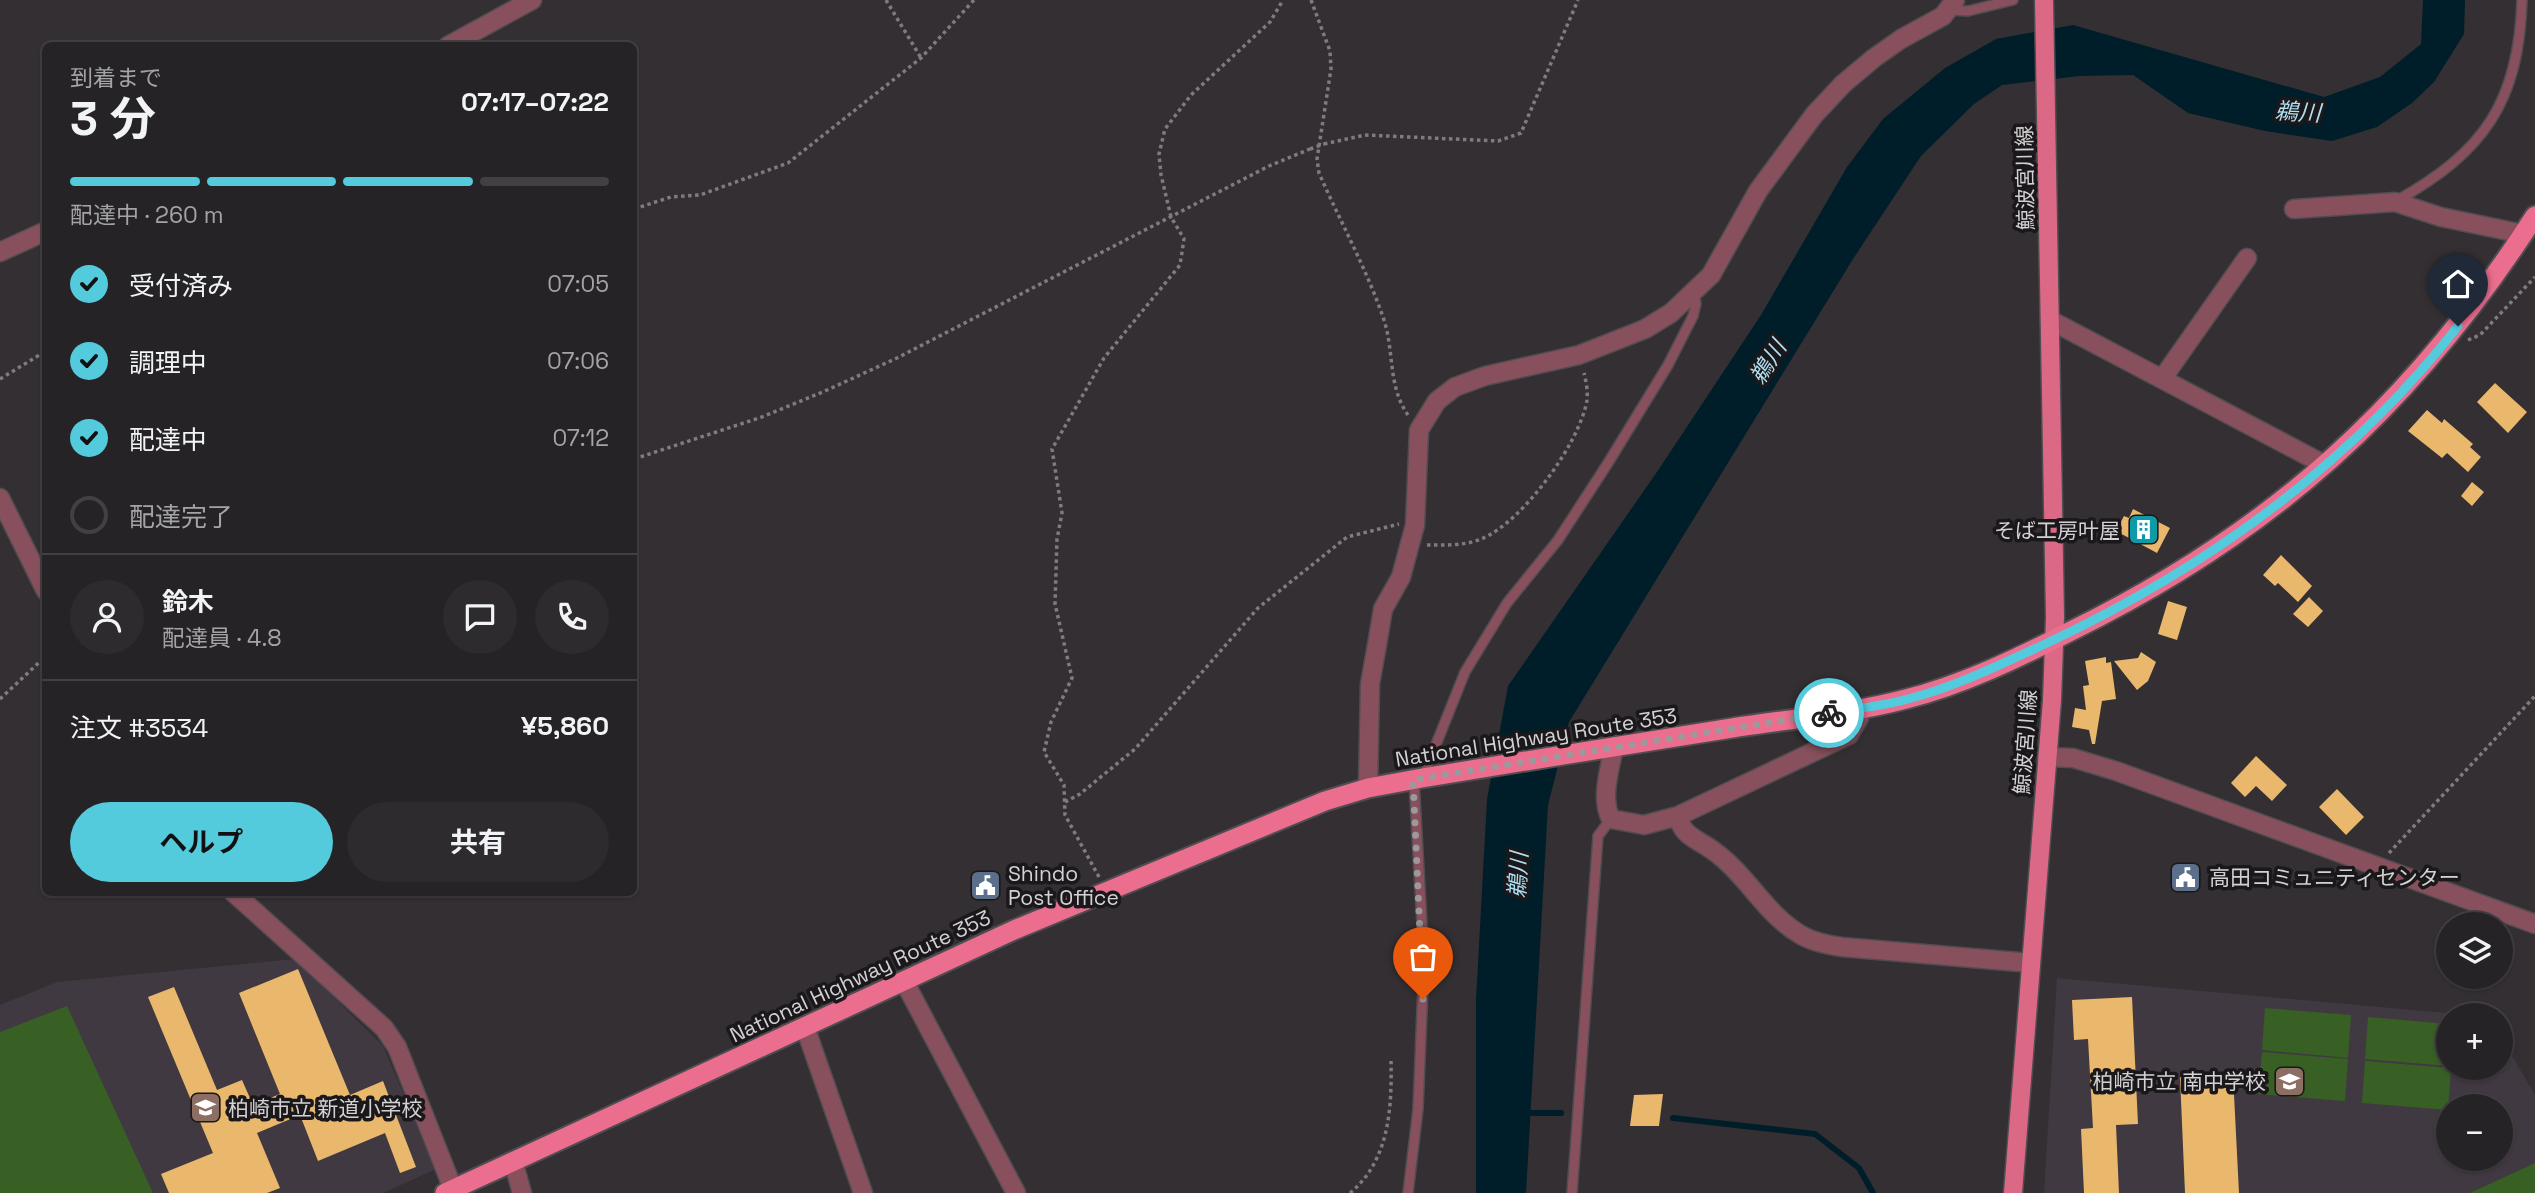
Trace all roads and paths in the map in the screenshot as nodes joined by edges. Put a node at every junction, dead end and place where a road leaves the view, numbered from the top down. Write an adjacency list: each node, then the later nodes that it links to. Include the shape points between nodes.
1 (533, 0): 11 (street)
2 (886, 0): 12 (path)
3 (974, 0): 12 (path)
4 (1283, 0): 17 (path, via 1270,22 1191,95 1165,129 1159,154 1163,195)
5 (1311, 0): 30 (path, via 1330,51 1319,173 1383,317 1392,348 1397,399)
6 (1578, 0): 17 (path, bridge, via 1521,133 1498,141 1365,135 1325,144 1269,166)
7 (2013, 0): 10 (lane, via 1968,11)
8 (2522, 0): 13 (lane, via 2517,55 2510,88 2499,110 2459,160)
9 (2044, 3): 24 (main road, 鯨波宮川線)
10 (1952, 5): 23 (street, via 1874,58 1821,108 1781,158 1711,275)
11 (455, 42)
12 (921, 58): 14 (path, via 779,167 700,195 671,197)
13 (2395, 202): 15 (street); 19 (street)
14 (637, 208)
15 (2294, 209)
16 (2535, 216): 19 (highway, National Highway Route 353)
17 (1171, 217): 31 (path, via 825,391); 46 (path, via 1184,239 1180,265 1104,358 1052,449 1062,513 1055,604 1072,678 1051,722 1044,752 1060,774)
18 (42, 233): 20 (street)
19 (2523, 234): 25 (highway, National Highway Route 353)
20 (0, 252)
21 (2246, 258): 29 (street)
22 (2535, 277): 25 (path, via 2480,335 2465,341)
23 (1694, 294): 27 (street, via 1645,329); 44 (lane, via 1693,316 1668,365 1558,540 1507,604 1465,672)
24 (2050, 320): 29 (street); 37 (main road, 鯨波宮川線)
25 (2448, 338): 32 (highway, National Highway Route 353, via 2378,416)
26 (42, 353): 28 (path)
27 (1579, 355): 30 (street, via 1502,371 1455,387 1437,401); 35 (path, via 1587,400 1578,426 1525,507 1482,539)
28 (0, 379)
29 (2162, 379): 32 (street)
30 (1419, 430): 34 (street)
31 (637, 458)
32 (2325, 466): 37 (highway, National Highway Route 353, via 2216,551 2149,592)
33 (0, 498): 36 (street)
34 (1415, 525): 35 (street); 46 (path, via 1383,526 1347,537 1258,608 1135,749)
35 (1411, 546): 45 (street, via 1383,609 1368,710)
36 (42, 583)
37 (2054, 640): 41 (highway, National Highway Route 353, via 1933,691); 43 (main road, 鯨波宮川線)
38 (42, 660): 40 (path)
39 (2535, 696): 49 (path, via 2395,845)
40 (0, 699)
41 (1860, 708): 42 (highway, National Highway Route 353); 47 (street, via 1849,735)
42 (1608, 748): 44 (highway, National Highway Route 353); 48 (street)
43 (2047, 757): 49 (street, via 2073,758 2116,771); 53 (main road, 鯨波宮川線)
44 (1422, 778): 45 (highway, National Highway Route 353); 63 (lane, via 1424,961 1418,1109)
45 (1368, 788): 50 (highway, National Highway Route 353, via 1306,808)
46 (1065, 802): 50 (path, via 1065,816)
47 (1678, 816): 48 (street, via 1644,825); 53 (street, via 1680,827 1689,836 1716,853 1800,935 1825,945)
48 (1611, 819): 64 (lane, via 1598,836)
49 (2383, 868): 52 (street)
50 (1107, 891): 54 (highway, National Highway Route 353)
51 (237, 896): 58 (street, via 384,1028 397,1047)
52 (2535, 924)
53 (2031, 963): 65 (main road, 鯨波宮川線)
54 (904, 981): 55 (highway, National Highway Route 353); 61 (street)
55 (805, 1027): 57 (highway, National Highway Route 353); 60 (street)
56 (1391, 1061): 62 (path, via 1392,1100 1383,1143 1372,1171)
57 (513, 1161): 58 (highway, National Highway Route 353); 59 (street)
58 (449, 1191)
59 (523, 1193)
60 (863, 1193)
61 (1016, 1193)
62 (1350, 1193)
63 (1408, 1193)
64 (1572, 1193)
65 (2013, 1193)

